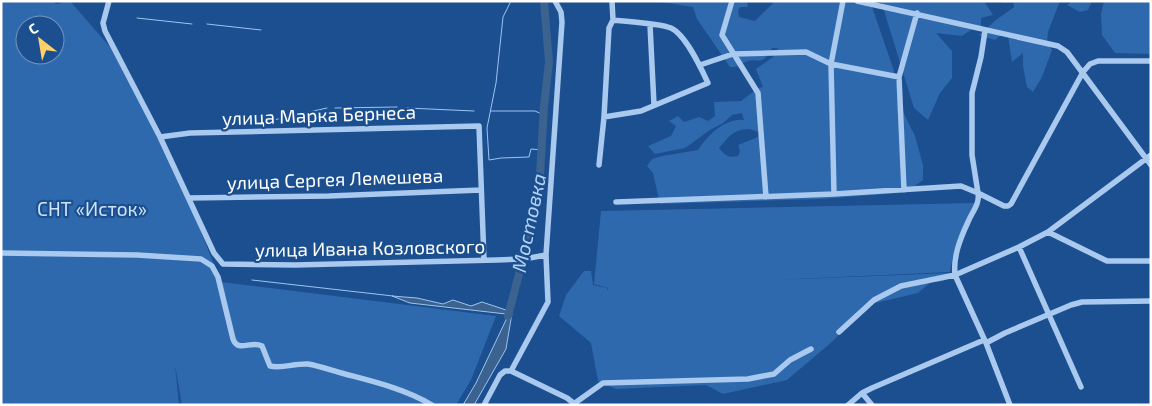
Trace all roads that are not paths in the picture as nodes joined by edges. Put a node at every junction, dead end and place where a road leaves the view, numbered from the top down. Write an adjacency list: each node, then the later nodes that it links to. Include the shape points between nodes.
1 (109, 1): 19 (street, via 105,31)
2 (555, 1): 33 (street, via 562,22)
3 (612, 1): 8 (street)
4 (732, 1): 11 (street, via 722,35)
5 (843, 1): 13 (street)
6 (857, 1): 7 (street)
7 (917, 14): 10 (street); 16 (street)
8 (613, 20): 9 (street); 18 (street, via 609,28)
9 (650, 25): 14 (street, via 671,28 680,35); 17 (street)
10 (986, 31): 15 (street, via 1058,46 1067,52); 25 (street, via 972,93 972,154)
11 (733, 54): 13 (street, via 806,52); 14 (street); 27 (street, via 758,93)
12 (1151, 61): 15 (street, via 1098,61)
13 (832, 64): 16 (street); 26 (street)
14 (700, 65): 17 (street, via 708,83)
15 (1082, 72): 20 (street); 25 (street, via 1011,204 1004,206)
16 (899, 77): 24 (street)
17 (654, 106): 18 (street)
18 (604, 117): 22 (street)
19 (160, 137): 23 (street, улица Марка Бернеса, via 190,133 478,126); 28 (street)
20 (1148, 157): 21 (street); 30 (street)
21 (1151, 165)
22 (599, 166)
23 (481, 190): 28 (street, улица Сергея Лемешева); 34 (street)
24 (904, 190): 25 (street, via 961,186); 26 (street)
25 (978, 193): 36 (street, via 978,202 956,253)
26 (834, 194): 27 (street)
27 (766, 197): 29 (street)
28 (189, 198): 34 (street, улица Ивана Козловского, via 214,253 224,264)
29 (616, 202)
30 (1048, 232): 31 (street); 35 (street, via 1107,261)
31 (1020, 247): 36 (street); 38 (street)
32 (1, 253): 46 (street, via 201,259 212,266 218,277 236,345 262,346 270,366 276,368 308,364 390,386)
33 (546, 255): 34 (street, улица Ивана Козловского); 42 (street, via 548,302)
34 (484, 260)
35 (1151, 261)
36 (954, 275): 39 (street, via 901,286 874,300); 40 (street)
37 (1151, 301): 38 (street, via 1082,302)
38 (1048, 315): 40 (street); 43 (street)
39 (839, 332)
40 (985, 341): 44 (street); 50 (street)
41 (811, 349): 45 (street, via 790,360 774,374 748,379 603,383)
42 (511, 370): 45 (street); 47 (street, via 500,375)
43 (1081, 387)
44 (862, 393): 48 (street); 49 (street)
45 (575, 404)
46 (432, 405)
47 (484, 405)
48 (848, 405)
49 (872, 405)
50 (1010, 405)

